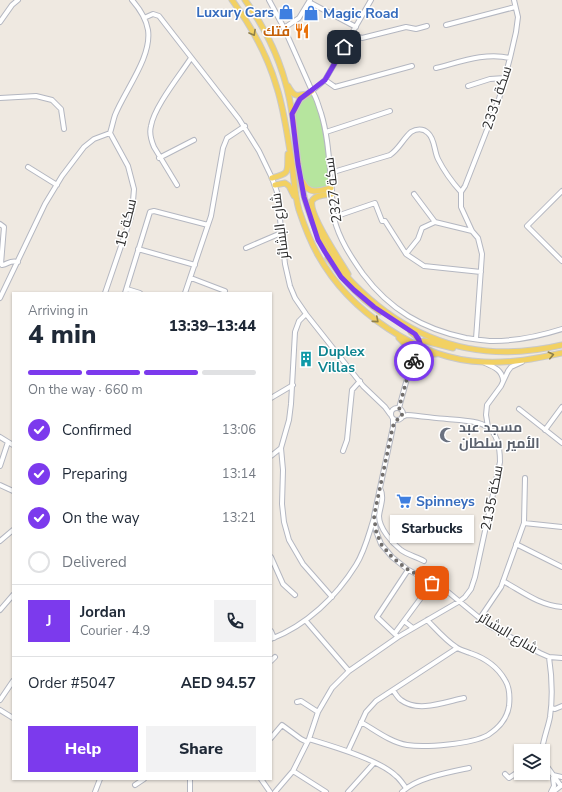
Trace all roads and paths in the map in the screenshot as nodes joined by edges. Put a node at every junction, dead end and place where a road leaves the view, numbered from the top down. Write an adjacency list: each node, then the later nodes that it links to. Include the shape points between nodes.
1 (18, 0): 11 (street)
2 (132, 0): 10 (street)
3 (232, 0): 34 (main road, one-way to 34, via 268,62 277,89)
4 (245, 0): 19 (main road, via 268,38)
5 (268, 0): 15 (street, سكة 2327)
6 (371, 0): 14 (street)
7 (514, 0): 9 (street, سكة 2331)
8 (309, 1): 14 (street); 15 (street, via 299,18)
9 (515, 6): 12 (street); 18 (street, سكة 2331, via 518,17)
10 (144, 18): 17 (street, شارع البشائر, via 153,14 159,16); 32 (street, via 148,30 145,53 115,115)
11 (0, 22)
12 (446, 25)
13 (427, 26): 16 (street, via 416,29 406,27 362,38)
14 (356, 27): 16 (street)
15 (284, 28): 25 (street, سكة 2327)
16 (352, 34): 23 (street)
17 (191, 58): 29 (street, شارع البشائر); 35 (street, via 152,119 151,141)
18 (510, 58): 21 (street, via 484,56); 22 (street, سكة 2331)
19 (279, 66): 25 (main road, via 292,93 299,96); 28 (main road)
20 (412, 66): 23 (street, via 335,86)
21 (436, 68)
22 (504, 78): 24 (street, via 490,79); 44 (street, سكة 2331, via 493,113)
23 (325, 80): 25 (street)
24 (468, 86)
25 (310, 93): 28 (main road, via 300,99); 31 (street, سكة 2327, via 316,97)
26 (0, 98): 30 (street, via 36,96 52,100 61,109)
27 (390, 112): 31 (street)
28 (292, 114): 37 (main road)
29 (245, 126): 39 (street, شارع البشائر); 52 (street, via 231,134 225,142)
30 (64, 129)
31 (326, 132): 38 (street, سكة 2327)
32 (110, 133): 40 (street, via 94,138 84,147); 66 (street, سكة 15, via 128,166 134,195 130,217)
33 (194, 140): 35 (street)
34 (289, 145): 39 (main road, via 285,175); 47 (main road)
35 (159, 158): 41 (street)
36 (28, 167): 40 (street)
37 (300, 172): 43 (main road, via 305,187 310,190); 50 (main road, via 304,197)
38 (330, 173): 43 (street, سكة 2327); 44 (street, via 390,155 411,132 423,130 432,139 438,158)
39 (272, 178): 42 (street, شارع البشائر)
40 (57, 184): 59 (street)
41 (176, 185)
42 (275, 185): 47 (main road, via 285,183 289,186); 54 (street, شارع البشائر, via 278,192)
43 (332, 191): 48 (street, سكة 2327); 63 (main road, via 315,198 312,206 331,246)
44 (461, 192): 53 (street, via 460,207)
45 (562, 192): 58 (street, via 528,226)
46 (414, 194): 49 (street)
47 (298, 204): 71 (main road, one-way to 71, via 311,241 330,274 375,320)
48 (334, 217): 57 (street, via 375,203 382,221 385,221); 72 (street, سكة 2327, via 341,239 357,265 374,289 394,307 418,322 446,334)
49 (435, 222): 53 (street); 57 (street, via 422,228 418,239)
50 (313, 223): 63 (main road, via 325,248); 73 (main road, via 318,240 341,277 374,307 415,334)
51 (0, 224): 59 (street, via 4,227 1,264)
52 (208, 225): 56 (street, via 154,210 150,212); 60 (street)
53 (472, 231): 61 (street, via 478,238 480,247)
54 (281, 233): 55 (street); 69 (street, شارع البشائر, via 290,286)
55 (246, 248)
56 (138, 249): 60 (street); 64 (street)
57 (406, 254): 61 (street, via 424,266)
58 (562, 261)
59 (18, 262): 68 (street)
60 (195, 265): 62 (street)
61 (481, 272): 72 (street)
62 (191, 278): 65 (street); 67 (street)
63 (356, 286): 75 (main road, via 388,314 426,336 466,348)
64 (126, 291)
65 (225, 291)
66 (105, 292)
67 (185, 292)
68 (0, 298)
69 (306, 314): 81 (street, شارع البشائر); 83 (street, via 299,321 295,332)
70 (562, 329): 72 (street, سكة 2327, via 514,339)
71 (394, 334): 73 (main road); 77 (main road)
72 (476, 340)
73 (419, 344): 75 (main road, via 425,341 501,355); 77 (street); 78 (main road)
74 (562, 345): 75 (main road)
75 (517, 352)
76 (562, 353): 79 (main road, one-way to 76)
77 (414, 356): 78 (main road); 86 (street)
78 (446, 356): 80 (main road)
79 (526, 361): 80 (main road); 82 (street, via 511,367)
80 (484, 362): 82 (street, via 496,367 501,372)
81 (360, 381): 85 (street, شارع البشائر); 99 (street, via 352,390 347,440)
82 (503, 381): 92 (street, via 486,409)
83 (293, 385): 84 (street); 98 (street, via 289,420)
84 (272, 397)
85 (386, 407): 86 (street); 89 (street, شارع البشائر)
86 (396, 408): 89 (street); 90 (street)
87 (562, 408): 93 (street)
88 (519, 409): 93 (street)
89 (390, 414): 91 (street, شارع البشائر)
90 (402, 414): 91 (street); 92 (street, via 474,421)
91 (395, 420): 104 (street, شارع البشائر)
92 (488, 427): 123 (street, سكة 2135, via 499,444 500,462 475,577 471,588)
93 (545, 430): 96 (street)
94 (0, 437): 95 (street)
95 (8, 442): 97 (street); 101 (street)
96 (562, 443)
97 (12, 444)
98 (281, 448): 100 (street); 122 (street, via 282,504 290,540 303,564)
99 (343, 451)
100 (272, 455)
101 (0, 466)
102 (525, 478): 107 (street)
103 (0, 485): 105 (street)
104 (381, 489): 106 (street, شارع البشائر); 115 (street, via 383,495 379,515 382,526 400,549)
105 (12, 491)
106 (374, 516): 110 (street, شارع البشائر); 111 (street)
107 (524, 523): 108 (street); 113 (street)
108 (562, 527)
109 (12, 531): 112 (street)
110 (378, 536): 111 (street); 117 (street, شارع البشائر, via 392,557)
111 (368, 537): 122 (street, via 357,564)
112 (1, 539)
113 (516, 544): 116 (street); 118 (street)
114 (272, 559): 120 (street, via 283,584)
115 (424, 562)
116 (562, 567)
117 (408, 570): 119 (street, شارع البشائر); 131 (street, via 378,618)
118 (503, 581): 124 (street, via 542,603); 126 (street)
119 (432, 583): 123 (street, شارع البشائر); 129 (street)
120 (295, 595)
121 (12, 596): 125 (street)
122 (332, 597): 127 (street)
123 (460, 601): 126 (street, شارع البشائر); 128 (street)
124 (562, 607)
125 (0, 610)
126 (480, 618): 134 (street, شارع البشائر, via 488,625)
127 (306, 620): 132 (street); 138 (street)
128 (427, 620): 130 (street); 133 (street)
129 (404, 621): 130 (street); 131 (street)
130 (413, 628): 131 (street)
131 (396, 635): 138 (street)
132 (273, 639)
133 (457, 648): 140 (street); 149 (street, via 488,661 497,668 506,681 510,696 507,714 500,726 487,735 473,740 417,746 393,741)
134 (549, 656): 136 (street, شارع البشائر); 145 (street, via 552,677)
135 (276, 657): 137 (street)
136 (562, 658)
137 (272, 660)
138 (348, 671): 147 (street, via 332,688)
139 (12, 682): 142 (street)
140 (393, 690): 141 (street, via 401,700 412,705 424,706); 149 (street, via 376,701)
141 (464, 698)
142 (0, 700)
143 (297, 702): 147 (street, via 301,701)
144 (562, 706): 145 (street)
145 (551, 708): 152 (street)
146 (0, 710): 148 (street)
147 (318, 712): 151 (street)
148 (12, 717)
149 (361, 722): 153 (street)
150 (272, 737): 151 (street, via 282,725 301,739)
151 (308, 740): 153 (street); 156 (street)
152 (543, 744)
153 (348, 752): 154 (street)
154 (374, 763): 168 (street, via 396,776); 174 (street)
155 (469, 768): 168 (street, via 419,781)
156 (293, 770): 172 (street); 173 (street)
157 (550, 771): 160 (street)
158 (505, 774): 159 (street, via 508,778)
159 (514, 774)
160 (552, 775): 161 (street); 167 (street); 175 (street)
161 (562, 777)
162 (100, 780): 169 (street)
163 (142, 780): 166 (street)
164 (190, 780): 170 (street)
165 (262, 780): 171 (street)
166 (135, 785)
167 (562, 786): 175 (street)
168 (404, 790)
169 (95, 792)
170 (190, 792)
171 (270, 792)
172 (275, 792)
173 (326, 792)
174 (348, 792)
175 (552, 792)

